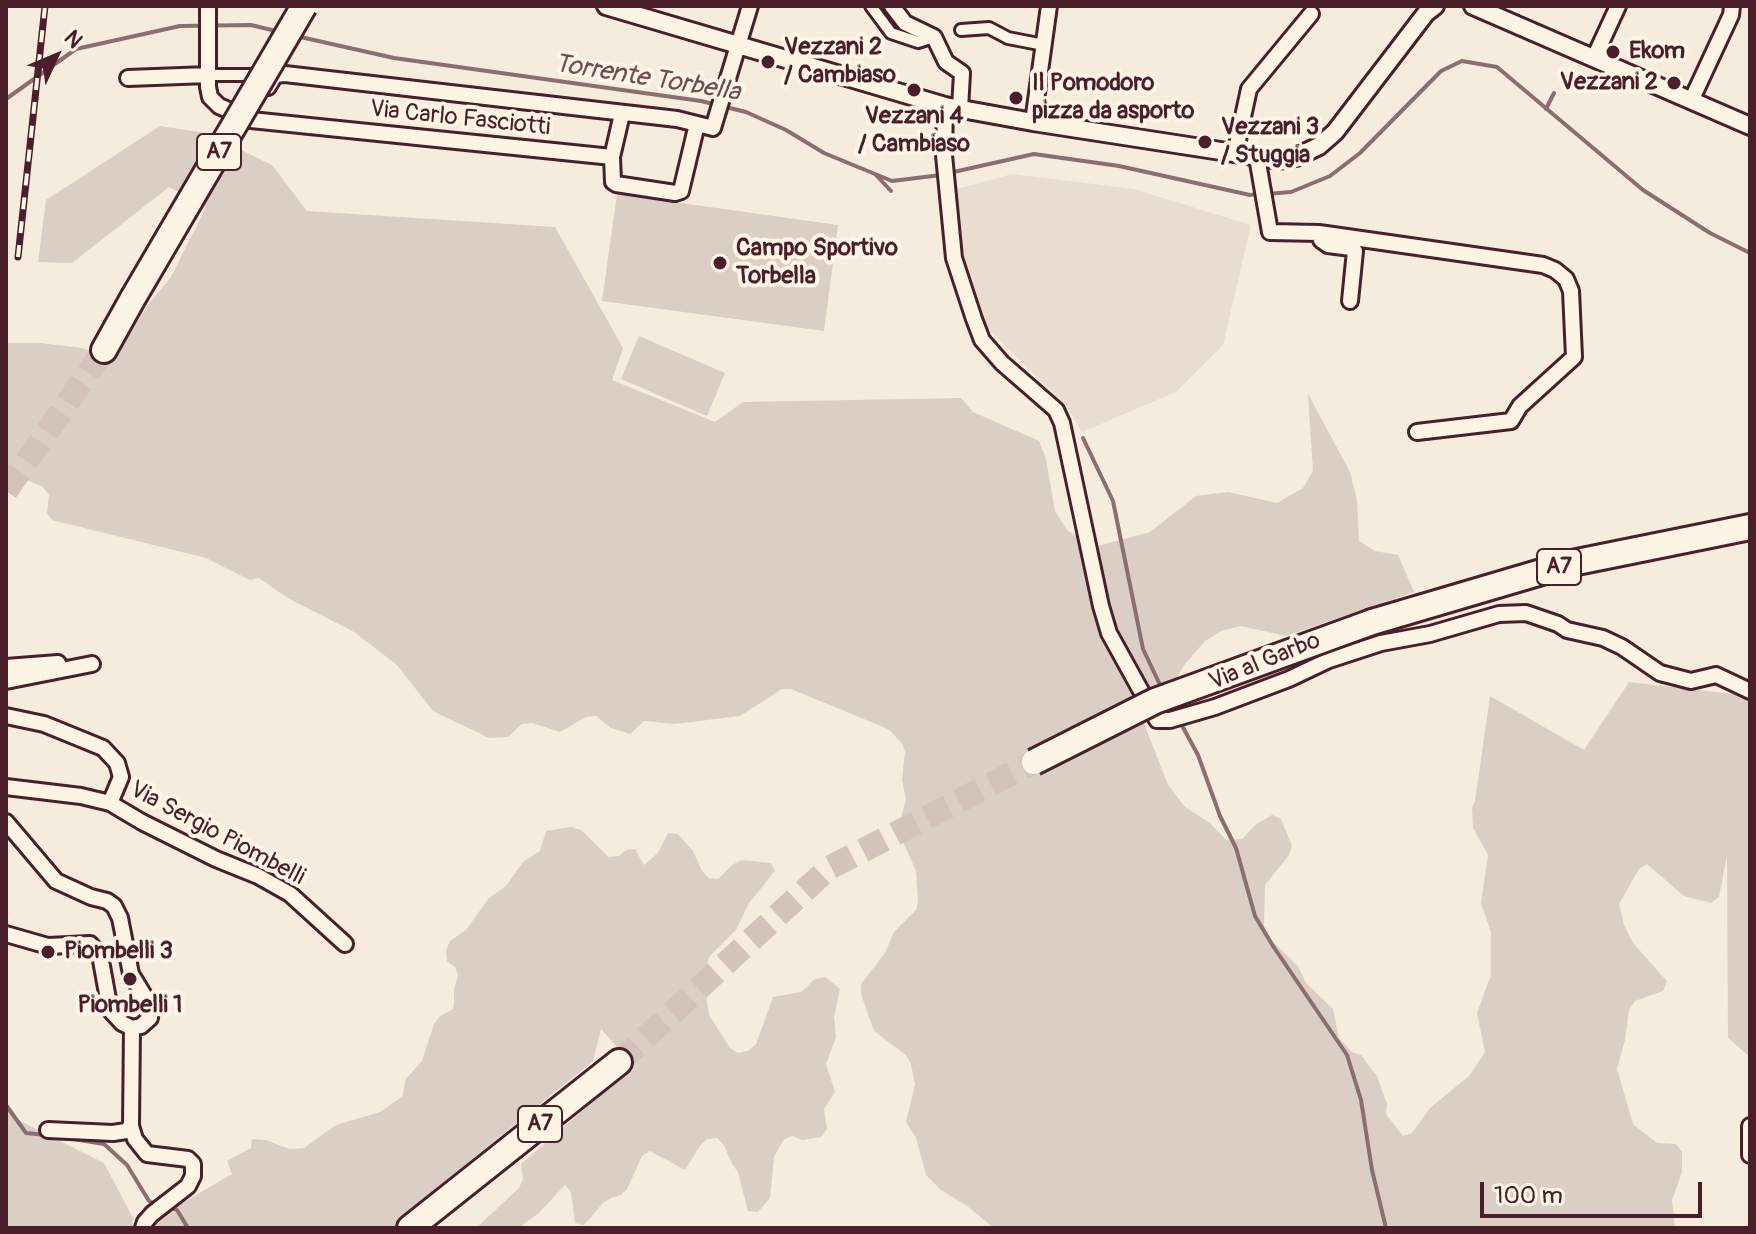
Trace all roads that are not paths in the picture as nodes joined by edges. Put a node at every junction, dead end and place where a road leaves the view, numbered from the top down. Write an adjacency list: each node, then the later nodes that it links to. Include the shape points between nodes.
1 (208, 6): 18 (street, Via Carlo Fasciotti)
2 (304, 6): 33 (highway, A7, bridge)
3 (606, 6): 15 (street)
4 (750, 6): 15 (street)
5 (871, 6): 14 (street, via 891,33 918,42)
6 (892, 6): 14 (street, via 905,23)
7 (1049, 6): 16 (street)
8 (1435, 6): 30 (street, via 1319,146 1296,157)
9 (1473, 6): 17 (street)
10 (1618, 6): 17 (street)
11 (1732, 6): 21 (street)
12 (1311, 14): 28 (street, via 1249,89)
13 (961, 30): 16 (street, via 989,28)
14 (934, 37): 22 (street, via 946,62 962,73)
15 (739, 44): 22 (street); 26 (street, via 713,128)
16 (1044, 45): 25 (street)
17 (1594, 58): 21 (street)
18 (206, 72): 19 (street); 20 (street); 24 (street, Via Carlo Fasciotti, via 210,97)
19 (275, 75): 23 (street); 24 (street)
20 (128, 78)
21 (1691, 101): 27 (street)
22 (953, 107): 25 (street); 40 (street, Via al Garbo, via 944,155 954,258 974,319 982,340 1056,410 1062,423 1109,633 1157,720 1215,707 1375,645 1499,614 1526,613 1603,638 1660,673 1691,681 1716,675)
23 (622, 114): 26 (street); 29 (street)
24 (251, 120): 29 (street, Via Carlo Fasciotti)
25 (1033, 122): 28 (street)
26 (697, 124): 29 (street, via 679,193 616,184)
27 (1750, 126)
28 (1235, 154): 30 (street)
29 (612, 157)
30 (1257, 157): 31 (street, via 1270,232)
31 (1319, 233): 32 (street, via 1328,245 1355,251); 34 (street, via 1543,265 1566,279 1574,357 1520,406 1511,421)
32 (1350, 301)
33 (104, 350)
34 (1417, 432)
35 (1750, 527): 42 (highway, A7, bridge, via 1572,563 1372,622 1155,701)
36 (58, 663): 38 (street)
37 (92, 664): 39 (street)
38 (6, 667)
39 (6, 681)
40 (1750, 691)
41 (6, 716): 44 (street, via 44,724 103,748 121,777)
42 (1034, 762)
43 (6, 787): 44 (street, Via Sergio Piombelli)
44 (110, 803): 47 (street, Via Sergio Piombelli, via 290,894)
45 (6, 822): 48 (street, via 56,881 107,901 119,914 131,974 152,1011)
46 (6, 934): 48 (street, via 48,946 94,946 110,1010)
47 (345, 944)
48 (132, 1028): 50 (street)
49 (619, 1062): 55 (highway, A7)
50 (131, 1126): 52 (street, via 113,1133); 54 (street, via 147,1154 193,1164 188,1186 152,1214)
51 (1750, 1126): 53 (street)
52 (48, 1130)
53 (1750, 1155)
54 (143, 1228)
55 (410, 1228)

